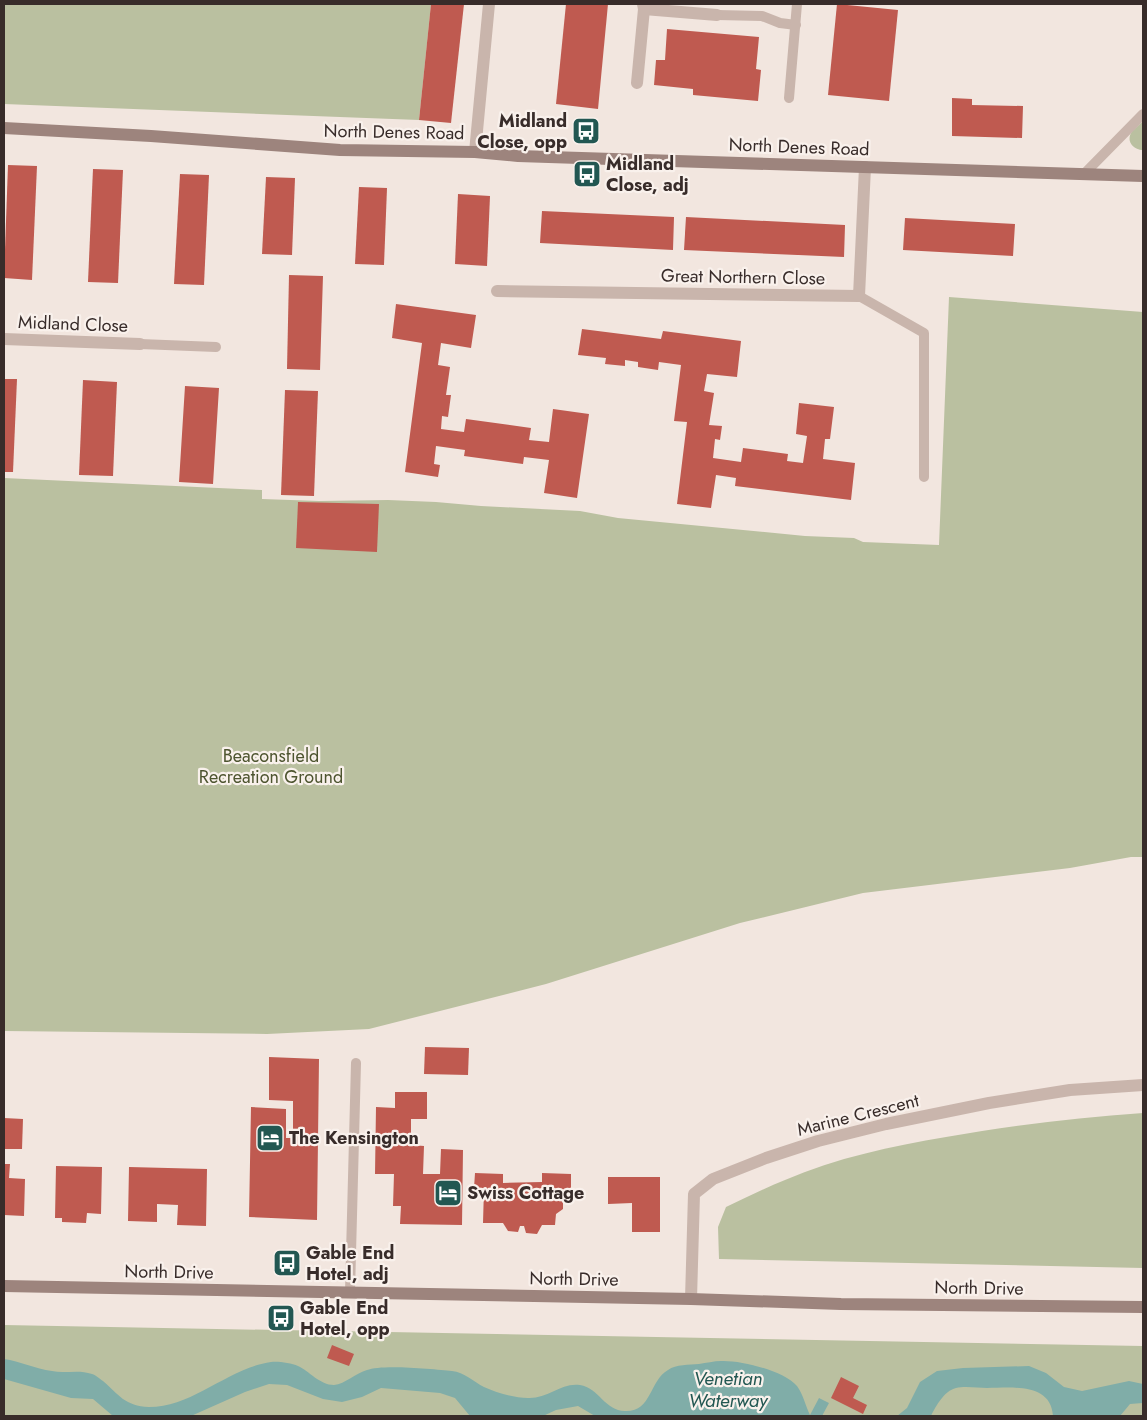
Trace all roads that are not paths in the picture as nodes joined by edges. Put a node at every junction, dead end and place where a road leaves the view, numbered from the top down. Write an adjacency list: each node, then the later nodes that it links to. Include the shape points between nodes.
1 (489, 4): 10 (street)
2 (798, 4): 5 (lane)
3 (644, 6): 4 (street); 6 (street)
4 (717, 15): 5 (lane, via 762,16)
5 (796, 25): 7 (lane)
6 (637, 83)
7 (788, 98)
8 (1143, 114): 12 (lane)
9 (4, 128): 10 (street, North Denes Road, via 340,150)
10 (475, 152): 11 (street, North Denes Road)
11 (865, 166): 12 (street, North Denes Road); 15 (street)
12 (1084, 174): 13 (street, North Denes Road)
13 (1143, 176)
14 (497, 291): 15 (street, Great Northern Close)
15 (859, 296): 19 (lane, via 924,333)
16 (4, 339): 17 (street, Midland Close)
17 (140, 344): 18 (lane)
18 (216, 347)
19 (924, 477)
20 (356, 1063): 23 (lane)
21 (1143, 1085): 24 (street, Marine Crescent, via 1070,1090 886,1124 818,1141 713,1179 694,1194)
22 (4, 1286): 23 (street, North Drive)
23 (350, 1292): 24 (street, North Drive)
24 (691, 1299): 25 (street, North Drive)
25 (1143, 1308)

